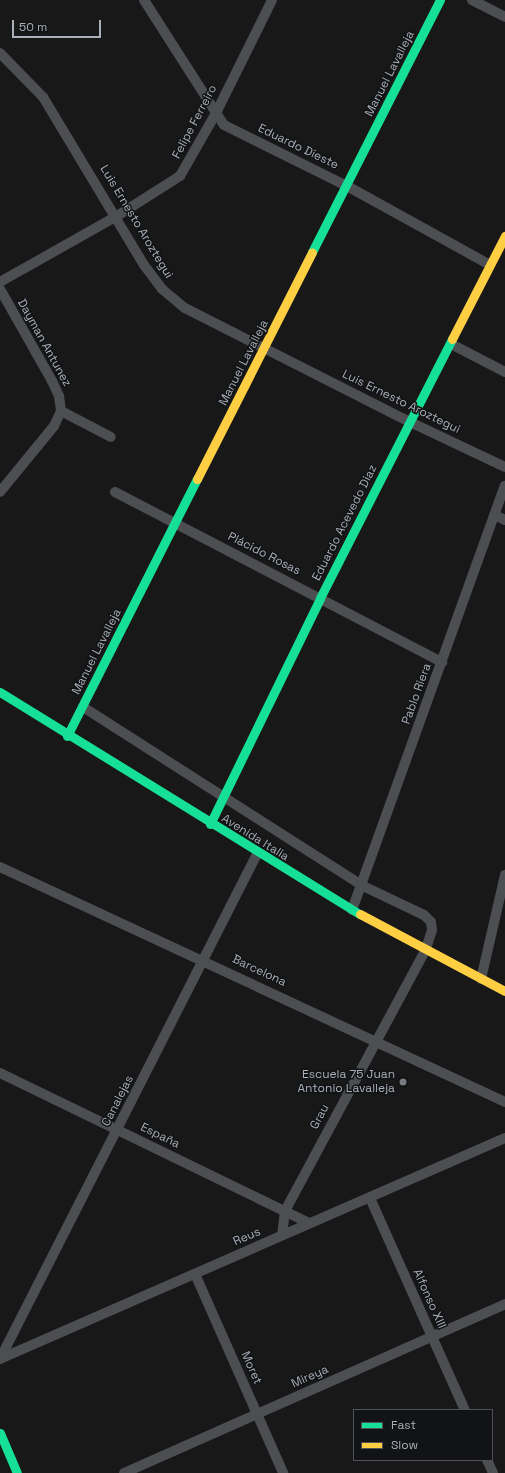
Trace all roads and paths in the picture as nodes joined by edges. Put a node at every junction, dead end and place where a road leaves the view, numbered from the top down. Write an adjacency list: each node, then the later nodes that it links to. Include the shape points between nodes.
1 (144, 0): 7 (street, Eduardo Dieste, via 169,36)
2 (272, 0): 7 (street, Felipe Ferreiro)
3 (440, 0): 8 (street, Manuel Lavalleja)
4 (472, 0): 5 (street)
5 (505, 17)
6 (0, 53): 9 (street, Luis Ernesto Aroztegui, via 43,97)
7 (215, 115): 8 (street, Eduardo Dieste, via 224,125); 9 (street, Felipe Ferreiro, via 180,176)
8 (347, 186): 11 (street, Eduardo Dieste); 15 (street, Manuel Lavalleja)
9 (117, 216): 12 (street, Felipe Ferreiro); 15 (street, Luis Ernesto Aroztegui, via 144,265 162,289 185,308)
10 (505, 236): 11 (street, Eduardo Acevedo Diaz)
11 (490, 265): 14 (street, Eduardo Acevedo Diaz)
12 (0, 282)
13 (0, 290): 17 (street, Dayman Antunez, via 52,381 59,396)
14 (451, 344): 16 (street); 18 (street, Eduardo Acevedo Diaz)
15 (265, 348): 18 (street, Luis Ernesto Aroztegui); 26 (street, Manuel Lavalleja)
16 (505, 372)
17 (60, 412): 19 (street); 22 (street, via 54,426)
18 (410, 422): 20 (street, Luis Ernesto Aroztegui); 27 (street, Eduardo Acevedo Diaz)
19 (111, 437)
20 (505, 467)
21 (505, 486): 24 (street, Pablo Riera)
22 (0, 492)
23 (115, 492): 26 (street, Plácido Rosas)
24 (495, 515): 25 (street); 28 (street, Pablo Riera)
25 (505, 520)
26 (176, 523): 27 (street, Plácido Rosas); 31 (street, Manuel Lavalleja)
27 (320, 598): 28 (street, Plácido Rosas); 33 (street, Eduardo Acevedo Diaz)
28 (442, 662): 38 (street, Pablo Riera)
29 (2, 693): 30 (street); 32 (street, Avenida Italia)
30 (0, 705)
31 (83, 707): 32 (street, Manuel Lavalleja); 33 (street)
32 (67, 736): 34 (street, Avenida Italia)
33 (224, 796): 34 (street, Eduardo Acevedo Diaz); 38 (street)
34 (210, 824): 35 (street, Avenida Italia)
35 (258, 854): 39 (street, Avenida Italia); 41 (street, Canalejas)
36 (0, 867): 41 (street, Barcelona)
37 (505, 875): 42 (street)
38 (361, 885): 39 (street, Pablo Riera); 40 (street, Grau, via 424,915 431,922 432,930)
39 (352, 910): 40 (street, Avenida Italia)
40 (425, 951): 42 (street, Avenida Italia); 44 (street, Grau)
41 (204, 960): 44 (street, Barcelona); 47 (street, Canalejas)
42 (480, 979): 43 (street, Avenida Italia)
43 (505, 991)
44 (376, 1041): 46 (street, Barcelona); 50 (street, Grau)
45 (0, 1073): 47 (street, España)
46 (505, 1102)
47 (119, 1130): 50 (street, España); 56 (street, Canalejas)
48 (505, 1138): 49 (street, Reus)
49 (370, 1198): 51 (street, Reus); 55 (street, Alfonso XIII)
50 (285, 1211): 51 (street, España); 52 (street, Grau)
51 (309, 1223): 52 (street, Reus)
52 (282, 1235): 53 (street, Reus)
53 (195, 1274): 56 (street, Reus); 58 (street, Moret)
54 (505, 1304): 55 (street, Mireya)
55 (432, 1337): 57 (street, Alfonso XIII); 58 (street, Mireya)
56 (0, 1359)
57 (464, 1409)
58 (258, 1414): 62 (street, Mireya); 63 (street, Moret)
59 (0, 1433): 61 (street)
60 (487, 1461): 64 (street)
61 (17, 1473)
62 (124, 1473)
63 (284, 1473)
64 (492, 1473)

